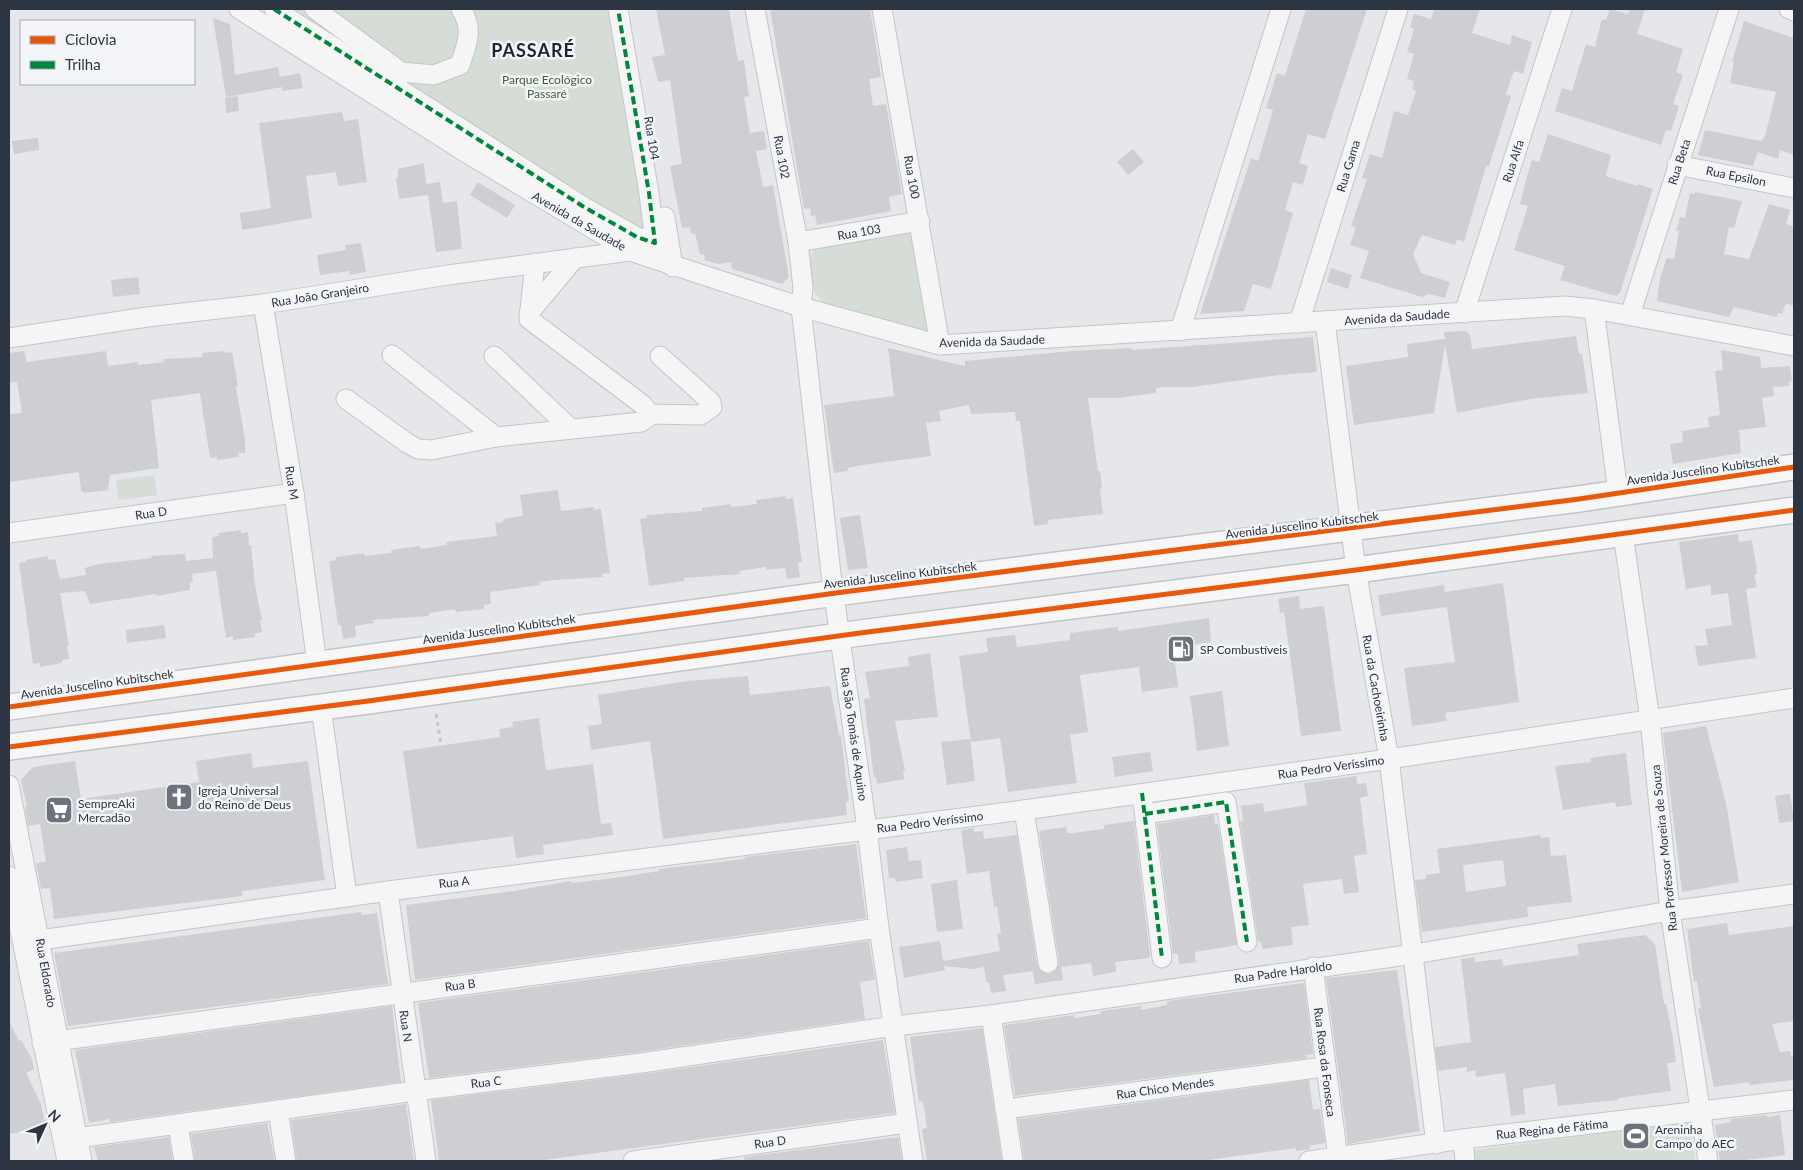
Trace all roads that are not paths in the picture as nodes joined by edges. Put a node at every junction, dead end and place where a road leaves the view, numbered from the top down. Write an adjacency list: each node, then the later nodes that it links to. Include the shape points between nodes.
1 (239, 9): 19 (street, Avenida da Saudade, via 473,157)
2 (274, 9): 5 (street, via 584,207 637,237 655,243)
3 (315, 9): 4 (street, via 401,72 434,75 460,65 468,40 468,19)
4 (461, 9)
5 (618, 9)
6 (630, 9): 22 (street, Rua 104)
7 (755, 9): 18 (street, Rua 102)
8 (882, 9): 17 (street, Rua 100)
9 (1281, 9): 31 (street)
10 (1398, 9): 30 (street, Rua Gama)
11 (1562, 9): 27 (street, Rua Alfa)
12 (1729, 9): 15 (street, Rua Beta)
13 (1789, 9): 14 (street)
14 (1794, 11)
15 (1678, 165): 16 (street, Rua Epsilon); 28 (street, Rua Beta)
16 (1794, 188)
17 (920, 221): 18 (street, Rua 103); 33 (street, Rua 100)
18 (798, 242): 24 (street, Rua 102, via 803,288)
19 (630, 251): 20 (street, Rua João Granjeiro); 22 (street, Avenida da Saudade)
20 (576, 258): 21 (street, Rua João Granjeiro); 26 (street)
21 (535, 263): 23 (street, Rua João Granjeiro); 26 (street)
22 (673, 267): 24 (street, Avenida da Saudade)
23 (262, 304): 32 (street, Rua João Granjeiro); 44 (street, Rua M)
24 (800, 307): 33 (street, Avenida da Saudade); 50 (street, Rua São Tomás de Aquino)
25 (1594, 309): 27 (street, Avenida da Saudade, via 1564,306); 28 (street, Avenida da Saudade); 43 (street)
26 (528, 313): 39 (street, via 533,324 643,405)
27 (1464, 313): 29 (street, Avenida da Saudade)
28 (1630, 316): 34 (street, Avenida da Saudade)
29 (1325, 321): 30 (street, Avenida da Saudade); 46 (street, Rua da Cachoeirinha)
30 (1299, 323): 31 (street, Avenida da Saudade)
31 (1180, 331): 33 (street, Avenida da Saudade)
32 (9, 338)
33 (940, 345)
34 (1794, 346)
35 (392, 355): 41 (street)
36 (494, 356): 40 (street)
37 (660, 356): 39 (street, via 711,402 712,407 701,415)
38 (346, 399): 41 (street, via 418,449 431,450)
39 (649, 414): 40 (street, via 641,422)
40 (571, 429): 41 (street)
41 (496, 437)
42 (1794, 467): 43 (main road, Avenida Juscelino Kubitschek)
43 (1618, 492): 46 (main road, Avenida Juscelino Kubitschek, via 1579,500)
44 (294, 493): 47 (street, Rua D); 52 (street, Rua M)
45 (1794, 510): 48 (main road)
46 (1352, 528): 49 (street, Rua da Cachoeirinha); 50 (main road, Avenida Juscelino Kubitschek)
47 (9, 533)
48 (1623, 534): 49 (main road); 56 (street, Rua Professor Moreira de Souza)
49 (1356, 570): 51 (main road); 58 (street, Rua da Cachoeirinha)
50 (834, 594): 51 (street, Rua São Tomás de Aquino); 52 (main road, Avenida Juscelino Kubitschek)
51 (840, 635): 55 (main road); 63 (street, Rua São Tomás de Aquino)
52 (317, 664): 54 (main road, Avenida Juscelino Kubitschek)
53 (1794, 698): 56 (street, Rua Pedro Veríssimo)
54 (9, 707)
55 (321, 707): 57 (main road); 67 (street)
56 (1650, 720): 58 (street, Rua Pedro Veríssimo); 68 (street, Rua Professor Moreira de Souza)
57 (9, 747)
58 (1389, 759): 60 (street, Rua Pedro Veríssimo); 72 (street, Rua da Cachoeirinha)
59 (9, 785): 70 (street, Rua Eldorado)
60 (1142, 793): 61 (street, Rua Pedro Veríssimo); 62 (street)
61 (1024, 810): 63 (street, Rua Pedro Veríssimo); 74 (street)
62 (1145, 814): 71 (street, via 1226,802); 73 (street)
63 (868, 829): 65 (street, Rua A); 69 (street, Rua São Tomás de Aquino)
64 (9, 876): 79 (street, Rua Eldorado)
65 (388, 891): 67 (street, Rua A); 76 (street, Rua N)
66 (1794, 894): 68 (street, Rua Padre Haroldo)
67 (346, 897): 70 (street, Rua A)
68 (1670, 911): 72 (street, Rua Padre Haroldo); 85 (street, Rua Professor Moreira de Souza)
69 (879, 928): 76 (street, Rua B); 78 (street, Rua São Tomás de Aquino)
70 (40, 940): 79 (street, Rua Eldorado)
71 (1247, 942)
72 (1414, 954): 75 (street, Rua Padre Haroldo); 90 (street, Rua da Cachoeirinha)
73 (1162, 958)
74 (1048, 962)
75 (1313, 967): 77 (street, Rua Padre Haroldo); 80 (street, Rua Rosa da Fonseca)
76 (401, 993): 79 (street, Rua B); 81 (street, Rua N)
77 (992, 1015): 78 (street, Rua Padre Haroldo); 83 (street)
78 (894, 1026): 81 (street, Rua C, via 644,1063); 86 (street, Rua São Tomás de Aquino)
79 (51, 1042): 88 (street, Rua Eldorado); 92 (street, Rua Eldorado)
80 (1324, 1067): 83 (street, Rua Chico Mendes); 91 (street, Rua Rosa da Fonseca)
81 (415, 1090): 84 (street, Rua C); 96 (street, Rua N)
82 (1794, 1100): 85 (street, Rua Regina de Fátima)
83 (1005, 1109): 99 (street)
84 (278, 1111): 87 (street, Rua C); 95 (street)
85 (1700, 1113): 89 (street, Rua Regina de Fátima); 102 (street, Rua Professor Moreira de Souza)
86 (907, 1124): 97 (street, Rua D); 98 (street, Rua São Tomás de Aquino)
87 (178, 1125): 88 (street, Rua C); 94 (street)
88 (77, 1138): 93 (street, Rua Eldorado)
89 (1463, 1139): 90 (street, Rua Regina de Fátima); 101 (street)
90 (1436, 1144): 91 (street, Rua Regina de Fátima)
91 (1338, 1158): 100 (street, Rua Regina de Fátima)
92 (66, 1161)
93 (82, 1161)
94 (184, 1161)
95 (286, 1161)
96 (426, 1161)
97 (634, 1161)
98 (913, 1161)
99 (1013, 1161)
100 (1309, 1161)
101 (1465, 1161)
102 (1708, 1161)

